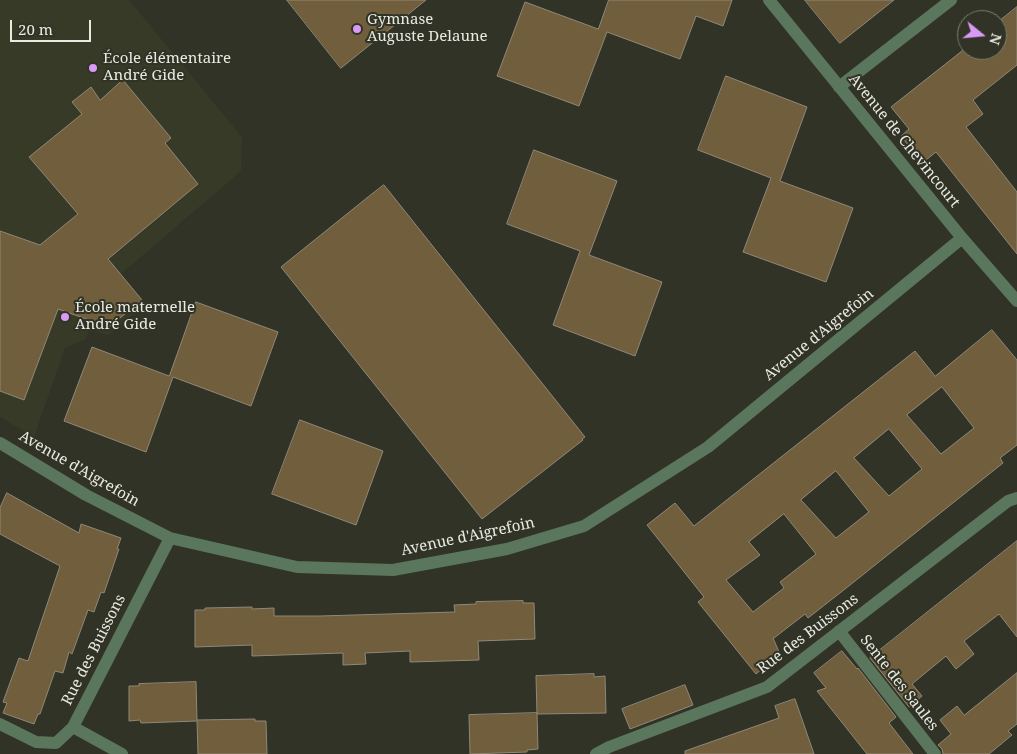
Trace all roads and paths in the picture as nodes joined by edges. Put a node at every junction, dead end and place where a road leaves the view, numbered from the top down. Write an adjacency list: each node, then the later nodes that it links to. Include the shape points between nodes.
1 (769, 0): 3 (street, Avenue de Chevincourt)
2 (951, 0): 3 (street)
3 (839, 87): 4 (street, Avenue de Chevincourt)
4 (962, 238): 5 (street, Avenue de Chevincourt); 8 (street, Avenue d'Aigrefoin, via 708,447 584,526 507,549 393,570 297,567)
5 (1017, 301)
6 (0, 443): 8 (street, Avenue d'Aigrefoin, via 86,495)
7 (1017, 498): 9 (street, Rue des Buissons, via 1008,501)
8 (170, 538): 11 (street, Rue des Buissons)
9 (839, 631): 13 (street, Rue des Buissons, via 767,687); 14 (street, Sente des Saules)
10 (0, 724): 11 (street, via 36,742 56,743)
11 (73, 727): 12 (street, Rue des Buissons)
12 (122, 754)
13 (596, 754)
14 (935, 754)

